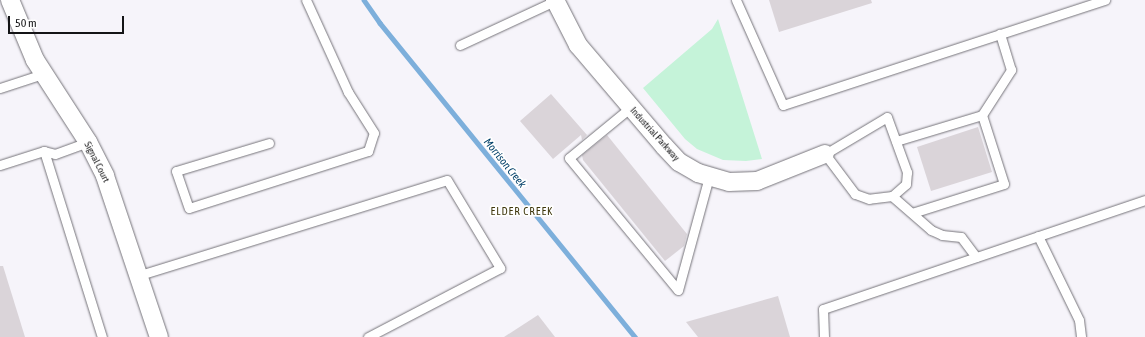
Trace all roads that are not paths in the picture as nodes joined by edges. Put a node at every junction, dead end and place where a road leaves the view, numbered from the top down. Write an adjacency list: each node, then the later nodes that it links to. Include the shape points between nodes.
1 (10, 0): 8 (street, Signal Court)
2 (306, 0): 14 (lane, via 348,92 374,133 368,151 188,208 176,171)
3 (555, 0): 7 (lane); 10 (street, Industrial Parkway, via 578,45)
4 (736, 0): 6 (lane, via 783,105)
5 (1105, 0): 6 (lane)
6 (1000, 34): 11 (lane, via 1011,70)
7 (460, 45)
8 (43, 74): 9 (lane); 13 (street, Signal Court)
9 (0, 88)
10 (631, 107): 18 (street, Industrial Parkway, via 679,162); 18 (lane, via 569,158 678,290)
11 (982, 115): 12 (lane); 21 (lane, via 1004,184)
12 (896, 141): 16 (lane, via 887,117); 19 (lane, via 906,172 906,184)
13 (88, 142): 15 (lane, via 56,154); 24 (street, Signal Court, via 105,176)
14 (269, 142)
15 (44, 151): 17 (lane); 25 (lane)
16 (825, 154): 18 (street, Industrial Parkway, via 757,181 729,182); 19 (lane, via 855,194 869,199)
17 (0, 165)
18 (709, 177)
19 (892, 196): 21 (lane)
20 (1145, 200): 22 (lane)
21 (912, 213): 23 (lane, via 931,230 942,235 961,237)
22 (1038, 236): 23 (lane); 29 (lane, via 1079,320)
23 (976, 257): 28 (lane, via 824,309)
24 (140, 275): 26 (street, Signal Court); 27 (lane, via 447,180 500,268)
25 (102, 337)
26 (159, 337)
27 (368, 337)
28 (824, 337)
29 (1081, 337)

